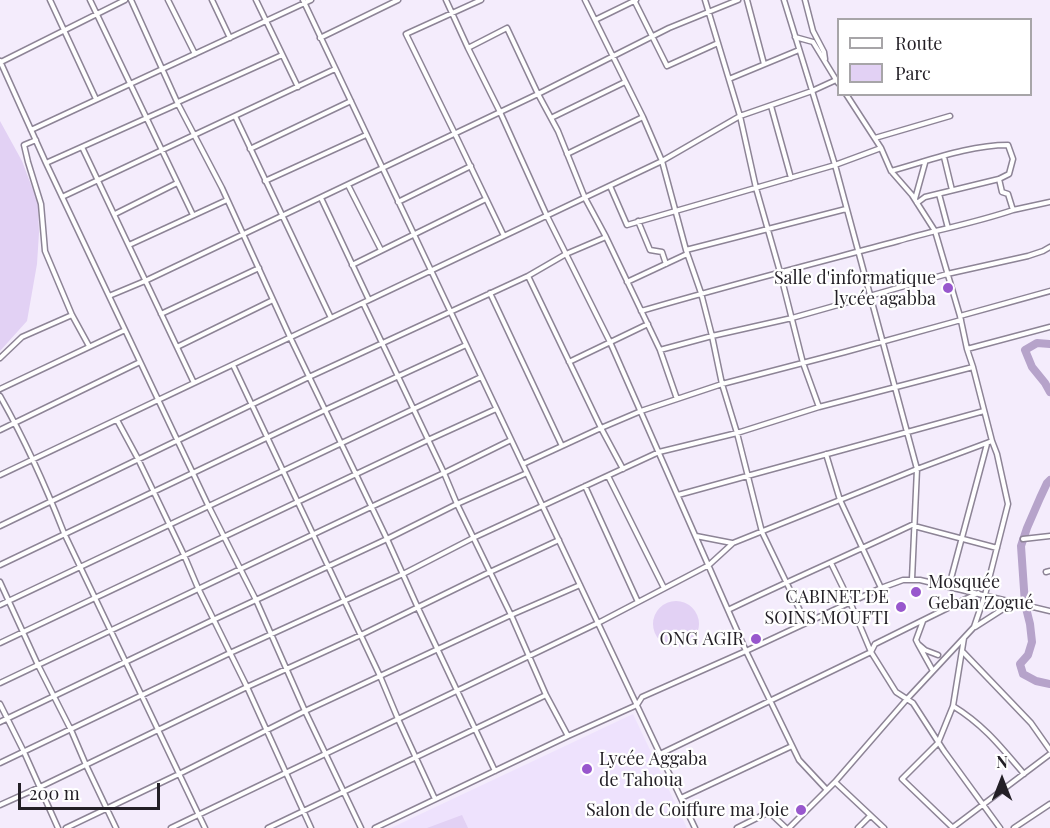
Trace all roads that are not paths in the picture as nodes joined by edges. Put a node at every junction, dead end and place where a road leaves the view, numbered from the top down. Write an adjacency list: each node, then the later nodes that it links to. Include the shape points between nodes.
1 (50, 0): 25 (street)
2 (90, 0): 21 (street)
3 (125, 0): 21 (street)
4 (131, 0): 39 (street)
5 (168, 0): 33 (street)
6 (212, 0): 28 (street)
7 (256, 0): 24 (street)
8 (311, 0): 19 (street)
9 (398, 0): 29 (street)
10 (446, 0): 22 (street)
11 (481, 0): 22 (street)
12 (585, 0): 23 (street)
13 (635, 0): 23 (street); 26 (street)
14 (705, 0): 20 (street)
15 (738, 0): 20 (street)
16 (747, 0): 38 (street)
17 (784, 0): 27 (street)
18 (805, 0): 37 (street)
19 (303, 2): 24 (street); 29 (street)
20 (708, 12): 26 (street); 30 (street)
21 (96, 14): 25 (street); 44 (street)
22 (452, 14): 31 (street); 61 (street, via 406,34)
23 (595, 20): 35 (street)
24 (266, 21): 28 (street); 34 (street)
25 (64, 31): 36 (street); 49 (street)
26 (652, 36): 30 (street, via 667,66); 35 (street)
27 (795, 37): 32 (street); 37 (street, via 813,42)
28 (230, 38): 33 (street)
29 (320, 38): 40 (street)
30 (718, 43): 41 (street)
31 (468, 48): 47 (street, via 507,28); 53 (street)
32 (799, 50): 38 (street); 46 (street)
33 (195, 54): 39 (street)
34 (282, 55): 45 (street); 51 (street)
35 (613, 57): 42 (street); 47 (street)
36 (0, 61): 60 (street)
37 (825, 62): 43 (street)
38 (764, 64): 41 (street)
39 (164, 69): 44 (street); 51 (street)
40 (335, 69): 45 (street); 50 (street)
41 (729, 79): 57 (street)
42 (625, 82): 56 (street); 59 (street)
43 (837, 82): 46 (street)
44 (129, 84): 49 (street); 58 (street)
45 (298, 87): 54 (street)
46 (812, 91): 52 (street); 75 (street)
47 (538, 94): 53 (street); 59 (street)
48 (847, 96): 64 (street)
49 (96, 99): 60 (street)
50 (351, 101): 63 (street); 68 (street)
51 (178, 103): 58 (street); 62 (street)
52 (771, 106): 57 (street); 79 (street)
53 (500, 112): 61 (street); 103 (street)
54 (235, 116): 62 (street); 68 (street)
55 (950, 116): 64 (street)
56 (643, 117): 70 (street); 72 (street)
57 (740, 117): 72 (street); 86 (street)
58 (146, 118): 66 (street); 69 (street)
59 (551, 118): 70 (street)
60 (31, 130): 65 (street)
61 (456, 134): 76 (street); 77 (street)
62 (194, 135): 69 (street); 93 (street)
63 (366, 135): 77 (street); 82 (street)
64 (874, 138): 67 (street)
65 (36, 140): 74 (street); 138 (street, via 24,145 41,204 45,251)
66 (82, 147): 74 (street); 81 (street)
67 (881, 148): 75 (street); 78 (street)
68 (250, 149): 82 (street)
69 (161, 151): 81 (street); 83 (street)
70 (567, 154): 91 (street)
71 (944, 156): 73 (street); 80 (street, via 1008,145 1013,159 1009,174); 87 (street)
72 (662, 161): 85 (street); 98 (street)
73 (925, 162): 78 (street); 95 (street)
74 (46, 163): 89 (street)
75 (835, 165): 79 (street); 97 (street)
76 (471, 166): 92 (street); 94 (street)
77 (382, 169): 84 (street); 94 (street)
78 (891, 171): 95 (street)
79 (791, 178): 86 (street)
80 (999, 179): 87 (street); 99 (street)
81 (98, 180): 89 (street); 100 (street)
82 (265, 181): 102 (street)
83 (177, 183): 100 (street); 101 (street)
84 (348, 185): 90 (street); 114 (street)
85 (610, 186): 91 (street); 104 (street, via 627,225)
86 (756, 188): 98 (street); 105 (street)
87 (952, 190): 88 (street)
88 (939, 194): 95 (street); 106 (street)
89 (62, 197): 131 (street)
90 (321, 198): 102 (street); 119 (street)
91 (585, 198): 103 (street); 111 (street)
92 (486, 199): 109 (street); 110 (street)
93 (227, 200): 101 (street); 108 (street)
94 (398, 202): 109 (street)
95 (916, 202): 107 (street)
96 (1050, 202): 99 (street)
97 (846, 208): 105 (street); 115 (street)
98 (676, 210): 104 (street); 116 (street)
99 (1013, 210): 106 (street)
100 (114, 214): 112 (street)
101 (193, 215): 112 (street)
102 (281, 216): 108 (street); 139 (street)
103 (547, 216): 110 (street); 117 (street)
104 (638, 221): 118 (street, via 650,250 662,252)
105 (768, 228): 116 (street); 122 (street)
106 (948, 228): 107 (street)
107 (935, 231): 115 (street); 123 (street)
108 (243, 234): 120 (street); 125 (street)
109 (414, 234): 114 (street); 121 (street)
110 (504, 236): 121 (street)
111 (606, 237): 117 (street); 126 (street)
112 (129, 245): 125 (street)
113 (1050, 247): 123 (street, via 1028,256)
114 (381, 250): 119 (street)
115 (858, 251): 122 (street); 130 (street)
116 (687, 252): 118 (street); 129 (street)
117 (566, 254): 124 (street); 148 (street)
118 (666, 264): 126 (street)
119 (352, 265): 133 (street)
120 (259, 268): 132 (street); 137 (street)
121 (431, 271): 133 (street); 136 (street)
122 (780, 272): 129 (street); 140 (street)
123 (947, 273): 130 (street); 141 (street)
124 (528, 276): 128 (street); 157 (street)
125 (145, 281): 131 (street); 137 (street)
126 (627, 282): 135 (street)
127 (1050, 291): 141 (street)
128 (490, 293): 136 (street); 191 (street)
129 (701, 293): 135 (street); 145 (street)
130 (870, 295): 140 (street); 147 (street)
131 (109, 296): 144 (street)
132 (273, 300): 146 (street); 152 (street)
133 (369, 300): 134 (street)
134 (363, 303): 139 (street); 149 (street)
135 (641, 311): 142 (street)
136 (450, 312): 149 (street); 150 (street)
137 (161, 314): 152 (street)
138 (72, 315): 151 (street); 155 (street, via 22,337)
139 (331, 318): 146 (street)
140 (792, 318): 145 (street); 158 (street)
141 (961, 318): 147 (street); 153 (street)
142 (648, 324): 148 (street); 154 (street)
143 (1050, 327): 153 (street)
144 (125, 330): 151 (street); 156 (street)
145 (712, 336): 154 (street); 165 (street)
146 (291, 338): 159 (street); 163 (street)
147 (883, 341): 158 (street); 166 (street)
148 (610, 342): 157 (street); 176 (street)
149 (383, 344): 161 (street); 163 (street)
150 (466, 345): 161 (street); 162 (street)
151 (89, 346): 167 (street)
152 (177, 347): 164 (street)
153 (967, 349): 160 (street)
154 (660, 350): 169 (street)
155 (0, 358)
156 (140, 362): 170 (street); 179 (street)
157 (569, 362): 180 (street)
158 (803, 363): 165 (street); 172 (street)
159 (233, 365): 164 (street); 171 (street)
160 (973, 367): 166 (street); 177 (street)
161 (397, 375): 173 (street); 175 (street)
162 (481, 376): 173 (street); 174 (street)
163 (309, 377): 171 (street); 175 (street)
164 (194, 383): 170 (street)
165 (722, 384): 169 (street); 183 (street)
166 (895, 388): 172 (street); 182 (street)
167 (0, 389)
168 (0, 396): 179 (street)
169 (677, 399): 176 (street)
170 (158, 400): 178 (street); 185 (street)
171 (251, 405): 184 (street); 185 (street)
172 (819, 407): 183 (street)
173 (413, 409): 186 (street); 189 (street)
174 (496, 409): 186 (street); 187 (street)
175 (325, 410): 184 (street); 189 (street)
176 (641, 411): 180 (street); 192 (street)
177 (984, 411): 182 (street); 188 (street)
178 (117, 420): 194 (street); 195 (street)
179 (15, 423): 181 (street); 195 (street)
180 (601, 428): 191 (street); 197 (street)
181 (0, 430)
182 (907, 432): 193 (street); 199 (street)
183 (737, 433): 192 (street); 206 (street)
184 (266, 437): 198 (street); 200 (street)
185 (177, 440): 194 (street); 200 (street)
186 (428, 440): 201 (street); 203 (street)
187 (511, 440): 196 (street); 201 (street)
188 (992, 441): 190 (street); 233 (street, via 1008,504)
189 (340, 442): 198 (street); 203 (street)
190 (987, 444): 199 (street); 227 (street)
191 (562, 446): 196 (street)
192 (659, 452): 197 (street); 209 (street)
193 (826, 454): 206 (street); 210 (street)
194 (138, 459): 208 (street); 211 (street)
195 (32, 460): 204 (street); 211 (street)
196 (523, 464): 202 (street)
197 (623, 469): 205 (street)
198 (283, 470): 212 (street); 214 (street)
199 (917, 470): 210 (street); 218 (street)
200 (193, 472): 208 (street); 214 (street)
201 (444, 473): 213 (street); 216 (street)
202 (527, 473): 213 (street); 215 (street)
203 (355, 474): 212 (street); 216 (street)
204 (0, 475)
205 (608, 476): 207 (street); 249 (street)
206 (748, 476): 209 (street); 220 (street)
207 (585, 486): 215 (street); 257 (street)
208 (153, 491): 217 (street); 221 (street)
209 (678, 495): 223 (street)
210 (840, 500): 220 (street); 232 (street)
211 (51, 501): 219 (street); 221 (street)
212 (298, 502): 222 (street); 225 (street)
213 (457, 504): 226 (street); 228 (street)
214 (208, 505): 217 (street); 225 (street)
215 (542, 506): 226 (street); 230 (street)
216 (371, 507): 222 (street); 228 (street)
217 (169, 524): 234 (street); 238 (street)
218 (914, 525): 227 (street); 232 (street); 243 (street)
219 (0, 526)
220 (762, 532): 231 (street); 245 (street)
221 (64, 533): 237 (street); 238 (street)
222 (314, 534): 239 (street); 240 (street)
223 (696, 536): 231 (street); 236 (street)
224 (1050, 536): 229 (street)
225 (224, 538): 234 (street); 240 (street)
226 (473, 538): 241 (street); 242 (street)
227 (962, 538): 233 (street); 247 (street)
228 (387, 539): 239 (street); 242 (street)
229 (1023, 539)
230 (559, 540): 241 (street); 246 (street)
231 (733, 543): 236 (street)
232 (863, 548): 235 (street); 250 (street)
233 (997, 548): 252 (street)
234 (184, 555): 248 (street); 253 (street)
235 (831, 563): 245 (street); 258 (street)
236 (709, 565): 249 (street); 262 (street)
237 (0, 566)
238 (80, 566): 253 (street); 256 (street)
239 (329, 567): 254 (street); 255 (street)
240 (240, 569): 248 (street); 254 (street)
241 (490, 572): 261 (street); 264 (street)
242 (403, 574): 255 (street); 261 (street)
243 (912, 579): 247 (street); 250 (street)
244 (0, 582): 256 (street)
245 (786, 582): 262 (street); 268 (street)
246 (580, 585): 264 (street); 267 (street)
247 (949, 586): 251 (street)
248 (198, 588): 265 (street); 270 (street)
249 (664, 588): 257 (street)
250 (881, 588): 258 (street)
251 (978, 593): 252 (street); 266 (street)
252 (985, 595): 259 (street); 269 (street)
253 (95, 598): 270 (street); 271 (street)
254 (256, 600): 265 (street); 272 (street)
255 (345, 600): 272 (street); 273 (street)
256 (8, 601): 260 (street); 271 (street)
257 (638, 602): 267 (street)
258 (850, 602): 268 (street); 279 (street)
259 (1015, 602): 263 (street); 269 (street)
260 (0, 605)
261 (418, 608): 273 (street); 277 (street)
262 (728, 610): 278 (street)
263 (1050, 610)
264 (511, 615): 277 (street); 283 (street)
265 (213, 620): 281 (street); 284 (street)
266 (923, 621): 276 (street); 279 (street, via 875,644)
267 (598, 623): 283 (street); 298 (street)
268 (806, 623): 278 (street)
269 (974, 627): 274 (street)
270 (110, 630): 284 (street); 285 (street)
271 (23, 633): 275 (street); 285 (street)
272 (271, 634): 281 (street); 286 (street)
273 (361, 635): 286 (street); 288 (street)
274 (965, 637): 280 (street); 287 (street)
275 (0, 644)
276 (918, 644): 282 (street); 287 (street)
277 (438, 649): 288 (street); 291 (street)
278 (746, 651): 296 (street); 298 (street, via 642,697)
279 (871, 652): 295 (street, via 896,692); 296 (street)
280 (962, 652): 299 (street); 312 (street, via 1031,723)
281 (230, 653): 290 (street); 293 (street)
282 (938, 655)
283 (530, 656): 291 (street); 292 (street)
284 (125, 662): 293 (street); 294 (street)
285 (38, 665): 289 (street); 294 (street)
286 (287, 669): 290 (street); 300 (street)
287 (933, 671): 295 (street)
288 (380, 676): 300 (street); 302 (street)
289 (0, 683)
290 (246, 687): 304 (street); 307 (street)
291 (458, 690): 302 (street); 305 (street)
292 (546, 694): 305 (street); 308 (street)
293 (141, 695): 304 (street); 306 (street)
294 (55, 697): 301 (street); 306 (street)
295 (907, 699): 309 (street); 322 (street)
296 (770, 700): 310 (street); 314 (street)
297 (0, 704): 301 (street)
298 (637, 705): 308 (street); 314 (street)
299 (953, 706): 309 (street); 321 (street, via 984,728)
300 (305, 711): 307 (street); 313 (street)
301 (8, 718): 303 (street); 311 (street)
302 (398, 719): 313 (street); 315 (street)
303 (0, 722)
304 (158, 729): 317 (street); 320 (street)
305 (475, 729): 315 (street); 318 (street)
306 (71, 730): 311 (street); 317 (street)
307 (266, 731): 319 (street); 320 (street)
308 (568, 736): 318 (street)
309 (938, 742): 328 (street); 349 (street, via 902,779)
310 (792, 746): 324 (street, via 799,760); 326 (street)
311 (24, 752): 316 (street); 323 (street)
312 (1050, 752): 321 (street)
313 (326, 754): 319 (street); 325 (street)
314 (660, 754): 326 (street)
315 (416, 757): 325 (street); 327 (street)
316 (0, 763)
317 (86, 765): 323 (street); 331 (street)
318 (495, 771): 327 (street)
319 (286, 773): 332 (street); 333 (street)
320 (179, 774): 331 (street); 333 (street)
321 (1024, 774): 328 (street)
322 (835, 782): 324 (street); 334 (street)
323 (40, 787): 330 (street); 335 (street)
324 (827, 790): 346 (street)
325 (344, 792): 332 (street); 342 (street)
326 (681, 798): 344 (street)
327 (435, 799): 343 (street)
328 (983, 804): 349 (street); 350 (street)
329 (1050, 804): 351 (street)
330 (0, 805)
331 (106, 808): 336 (street); 337 (street)
332 (303, 811): 340 (street); 341 (street)
333 (198, 815): 338 (street); 339 (street)
334 (870, 816): 347 (street); 348 (street)
335 (58, 828)
336 (66, 828)
337 (116, 828)
338 (171, 828)
339 (205, 828)
340 (268, 828)
341 (311, 828)
342 (361, 828)
343 (375, 828)
344 (695, 828)
345 (737, 828): 346 (street, via 769,812)
346 (788, 828)
347 (858, 828)
348 (884, 828)
349 (952, 828)
350 (1000, 828)
351 (1014, 828)

